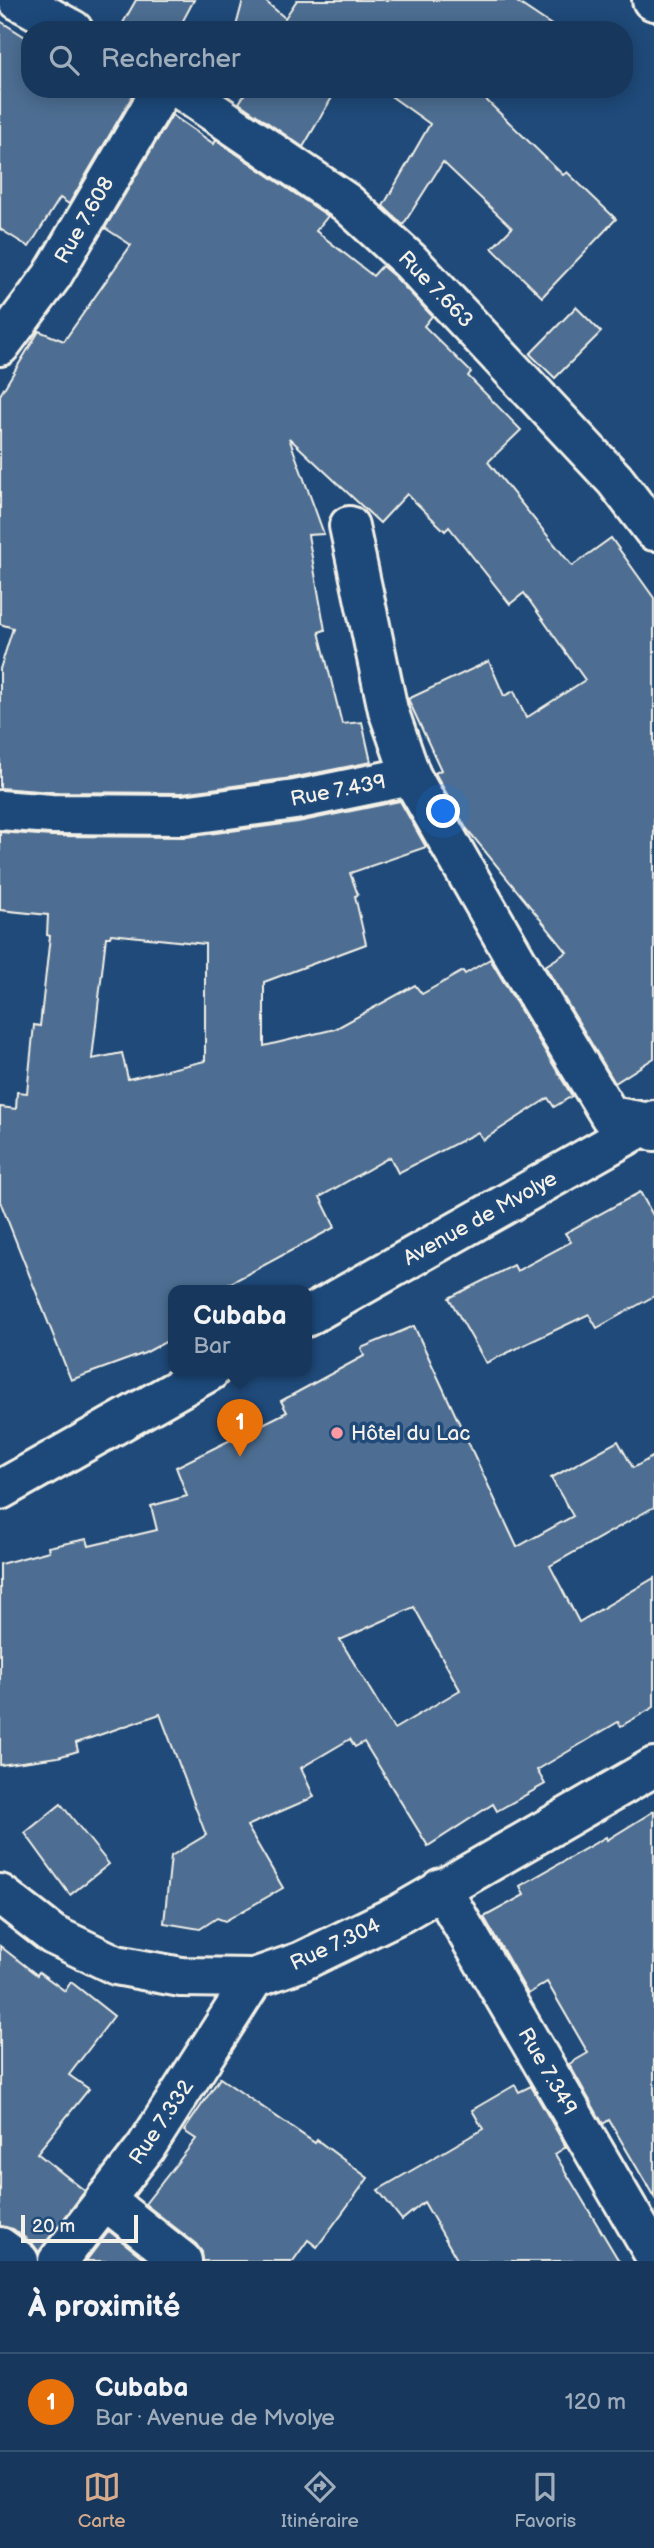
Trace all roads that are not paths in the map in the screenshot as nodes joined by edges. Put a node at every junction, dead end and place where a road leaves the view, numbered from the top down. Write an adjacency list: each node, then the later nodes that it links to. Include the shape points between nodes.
1 (18, 0): 2 (street)
2 (56, 21)
3 (157, 98): 5 (street, Rue 7.608, via 52,276)
4 (193, 98): 7 (street, Rue 7.663, via 347,203 410,261 615,480)
5 (0, 346)
6 (349, 526): 8 (street, via 388,710)
7 (654, 531)
8 (411, 776): 9 (street, Rue 7.439, via 295,800 183,815); 10 (street, Rue 7.439, via 610,1116)
9 (0, 810)
10 (653, 1125): 11 (street, Avenue de Mvolye)
11 (312, 1314)
12 (201, 1376): 13 (street)
13 (0, 1490)
14 (654, 1767): 15 (street, Rue 7.304)
15 (441, 1888): 17 (street, Rue 7.304, via 344,1942); 20 (street, Rue 7.349)
16 (0, 1894): 17 (street, Rue 7.304, via 53,1935 116,1965 181,1978)
17 (254, 1978): 18 (street, Rue 7.332, via 146,2147)
18 (105, 2200): 22 (street, Rue 7.332); 23 (street)
19 (0, 2246): 21 (street)
20 (654, 2254)
21 (19, 2261)
22 (58, 2261)
23 (182, 2261)

